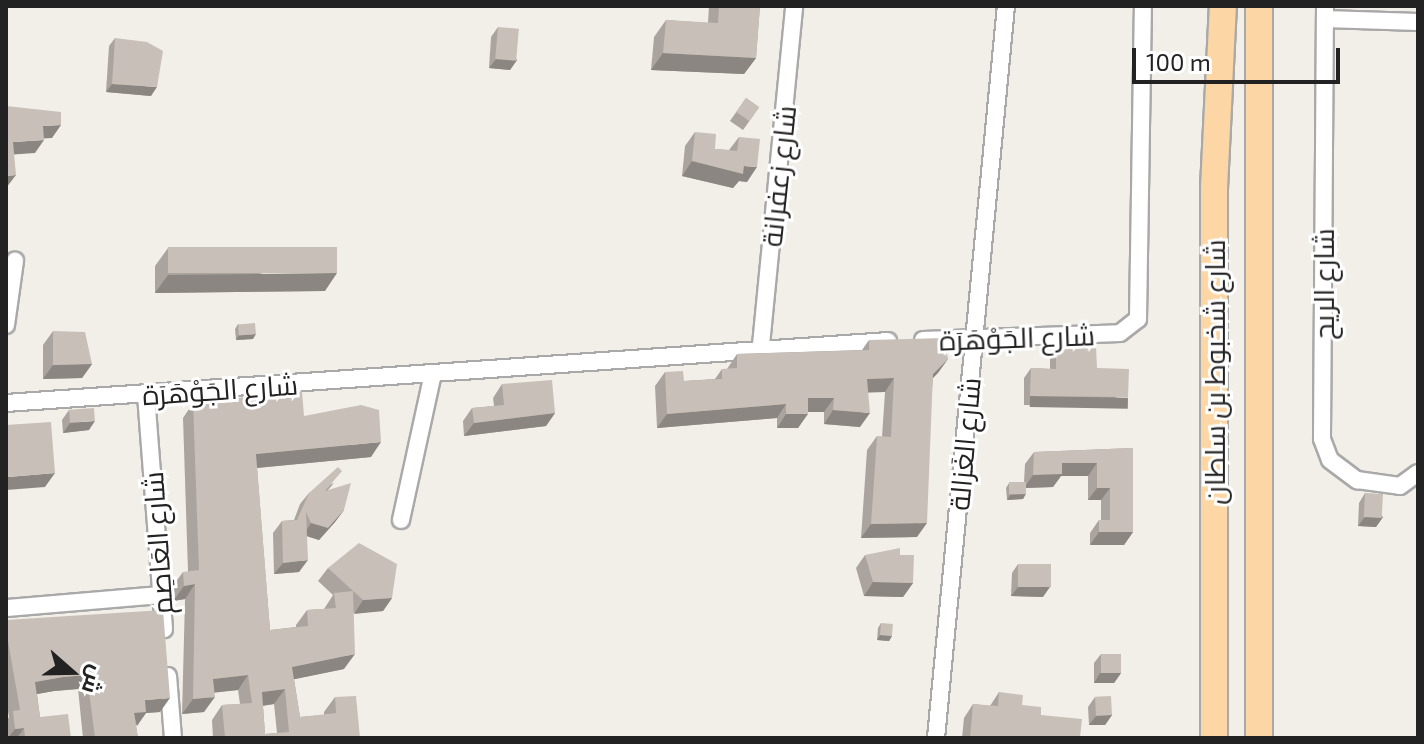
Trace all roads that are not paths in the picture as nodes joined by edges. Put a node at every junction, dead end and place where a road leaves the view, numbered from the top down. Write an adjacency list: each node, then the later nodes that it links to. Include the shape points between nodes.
1 (794, 6): 11 (street, شارع زعفرانة)
2 (1006, 6): 10 (street, شارع الغَزالة)
3 (1143, 6): 10 (street, شارع الجَوْهَرَة, via 1138,319 1120,333)
4 (1223, 6): 17 (main road, شارع شخبوط بن سلطان)
5 (1259, 6): 26 (main road, شارع شخبوط بن سلطان)
6 (1325, 13): 7 (street); 15 (street, شارع الريح, via 1322,439 1330,460 1357,480 1400,486)
7 (1418, 22)
8 (15, 261): 9 (street)
9 (6, 325)
10 (974, 338): 11 (street, شارع الجَوْهَرَة); 22 (street, شارع الغَزالة)
11 (761, 345): 12 (street, شارع الجَوْهَرَة)
12 (433, 373): 13 (street, شارع الجَوْهَرَة); 16 (street)
13 (146, 395): 14 (street, شارع الجَوْهَرَة); 19 (street, شارع العَاصِم)
14 (6, 403)
15 (1418, 473)
16 (401, 520)
17 (1213, 543): 18 (main road, شارع شخبوط بن سلطان); 23 (main road, via 1200,583)
18 (1213, 578): 24 (main road, شارع شخبوط بن سلطان); 25 (main road)
19 (161, 595): 20 (street); 21 (street, شارع العَاصِم)
20 (6, 608)
21 (173, 738)
22 (936, 738)
23 (1197, 738)
24 (1214, 738)
25 (1230, 738)
26 (1259, 738)

